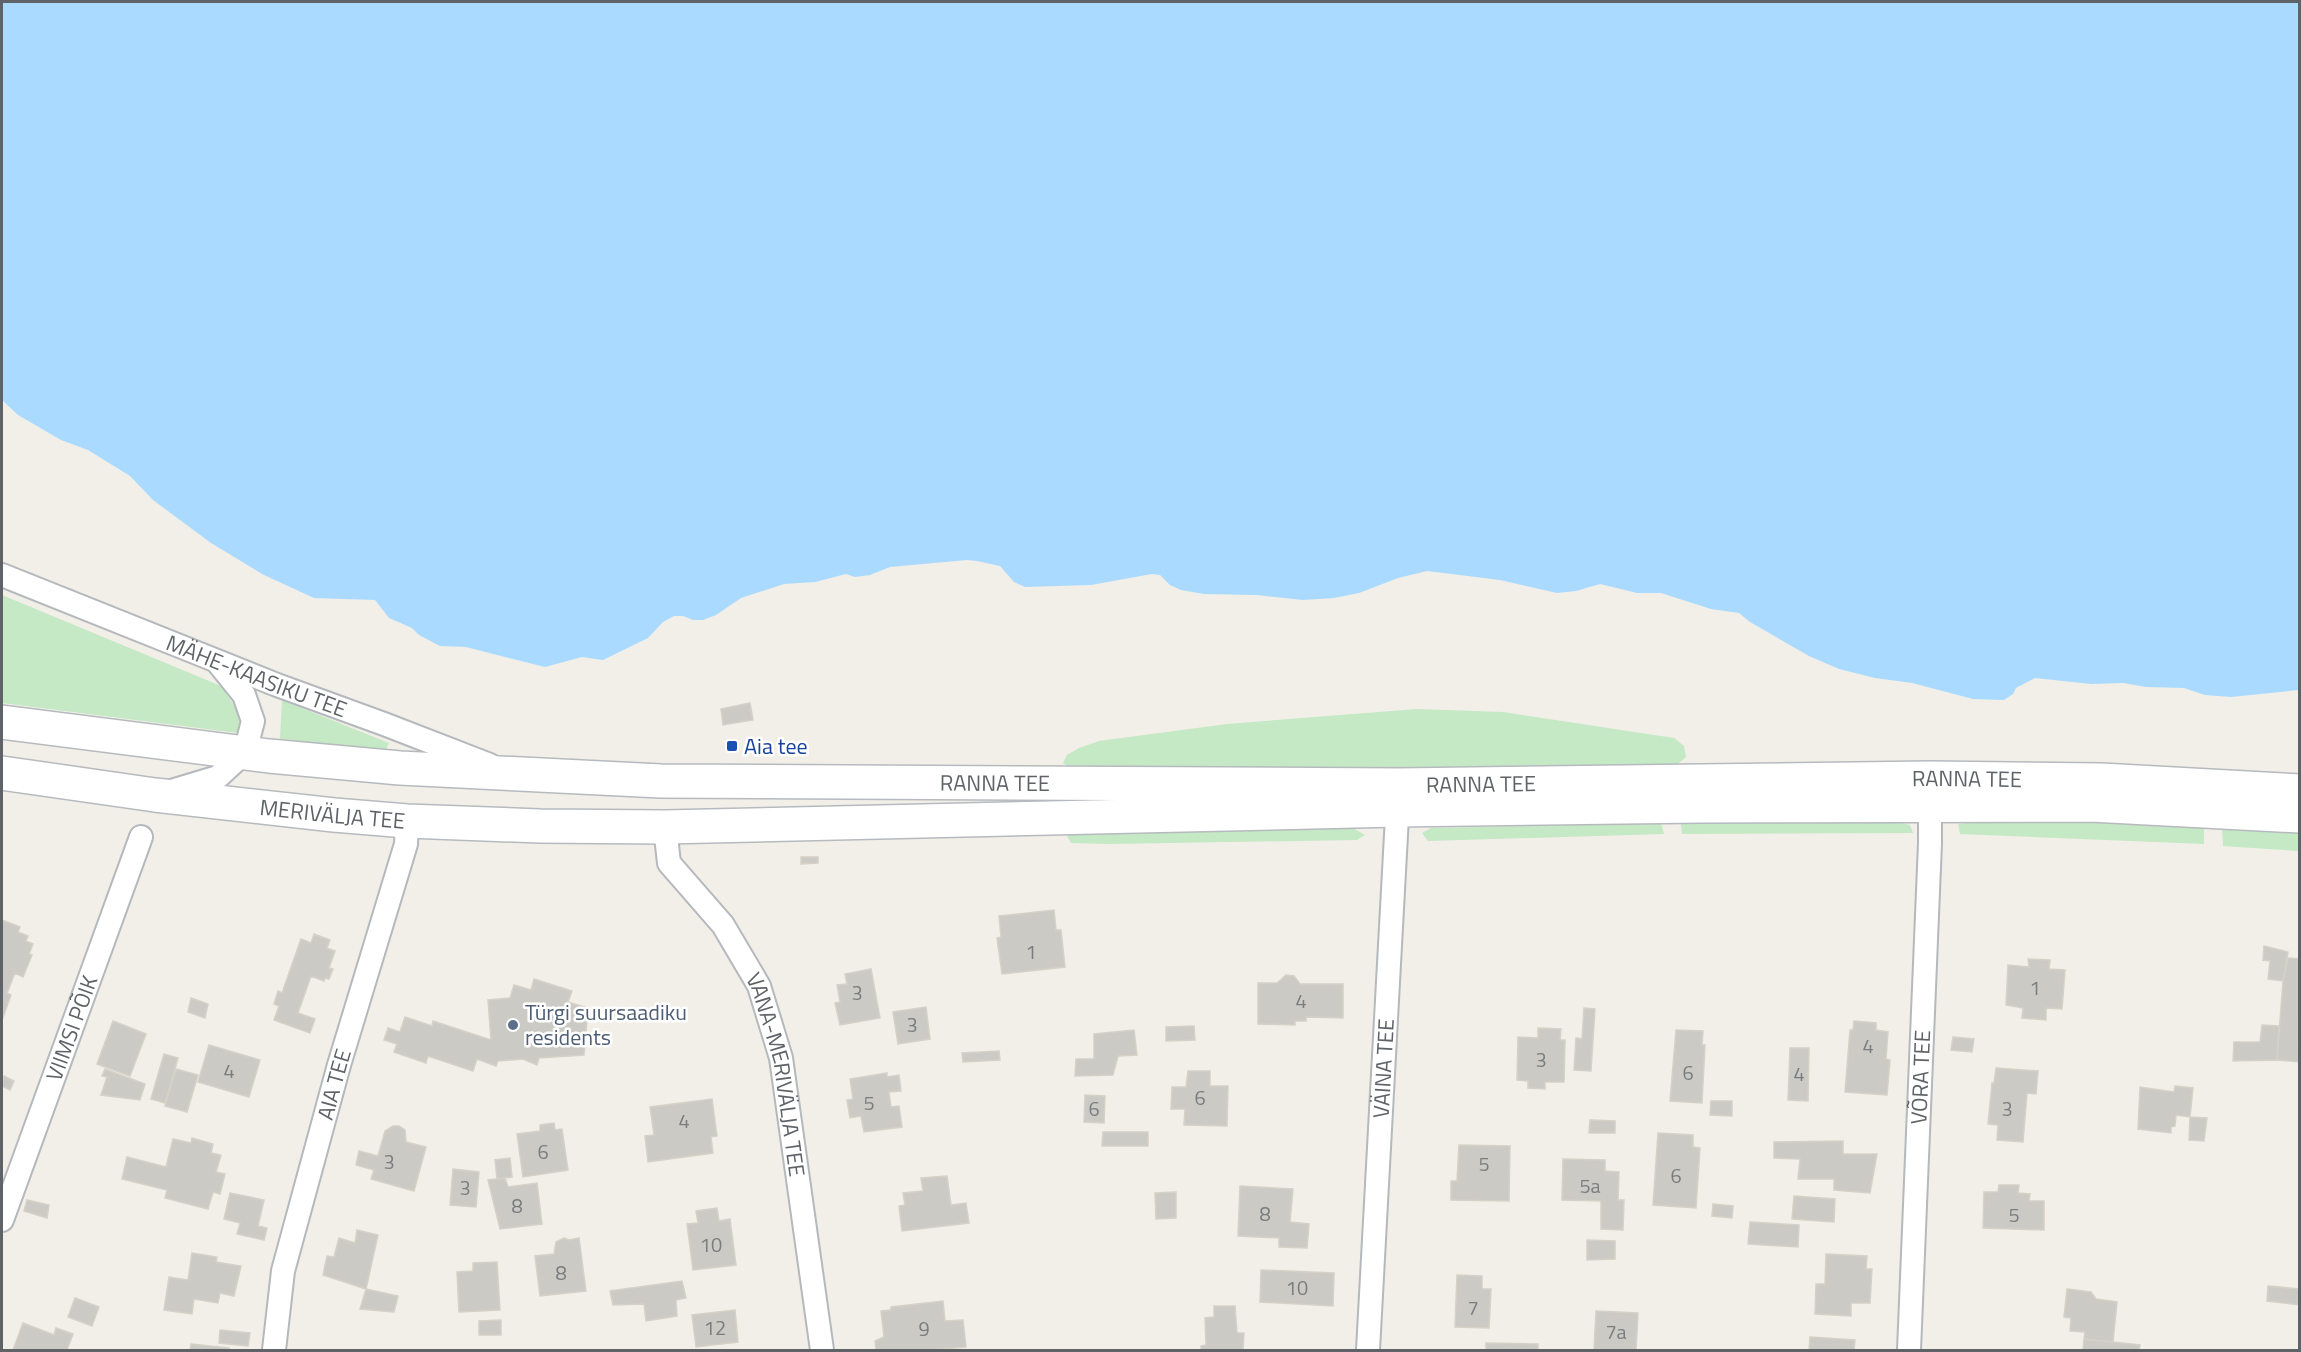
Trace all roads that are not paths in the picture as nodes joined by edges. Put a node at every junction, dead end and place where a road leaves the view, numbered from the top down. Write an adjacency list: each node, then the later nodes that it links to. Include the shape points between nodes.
1 (2, 575): 2 (street, MÄHE-KAASIKU TEE)
2 (218, 662): 4 (street, via 244,695 253,721); 6 (street, MÄHE-KAASIKU TEE)
3 (2, 722): 4 (main road)
4 (245, 752): 6 (main road); 9 (street, via 218,777)
5 (2, 773): 9 (main road, MERIVÄLJA TEE)
6 (513, 775): 10 (main road, RANNA TEE, via 661,781 1127,784)
7 (2300, 791): 8 (main road, RANNA TEE, via 2101,780)
8 (1930, 792): 10 (main road, RANNA TEE); 11 (main road, RANNA TEE); 19 (street, VÕRA TEE)
9 (155, 795): 12 (main road, MERIVÄLJA TEE)
10 (1398, 798): 13 (main road, RANNA TEE); 18 (street, VÄINA TEE)
11 (2300, 816)
12 (407, 821): 13 (main road, MERIVÄLJA TEE); 16 (street, AIA TEE, via 406,844 339,1065 283,1271)
13 (665, 827): 17 (street, VANA-MERIVÄLJA TEE, via 669,863 723,925 759,986 781,1058)
14 (141, 837): 15 (street, VIIMSI PÕIK)
15 (2, 1220)
16 (274, 1350)
17 (822, 1350)
18 (1368, 1350)
19 (1909, 1350)

